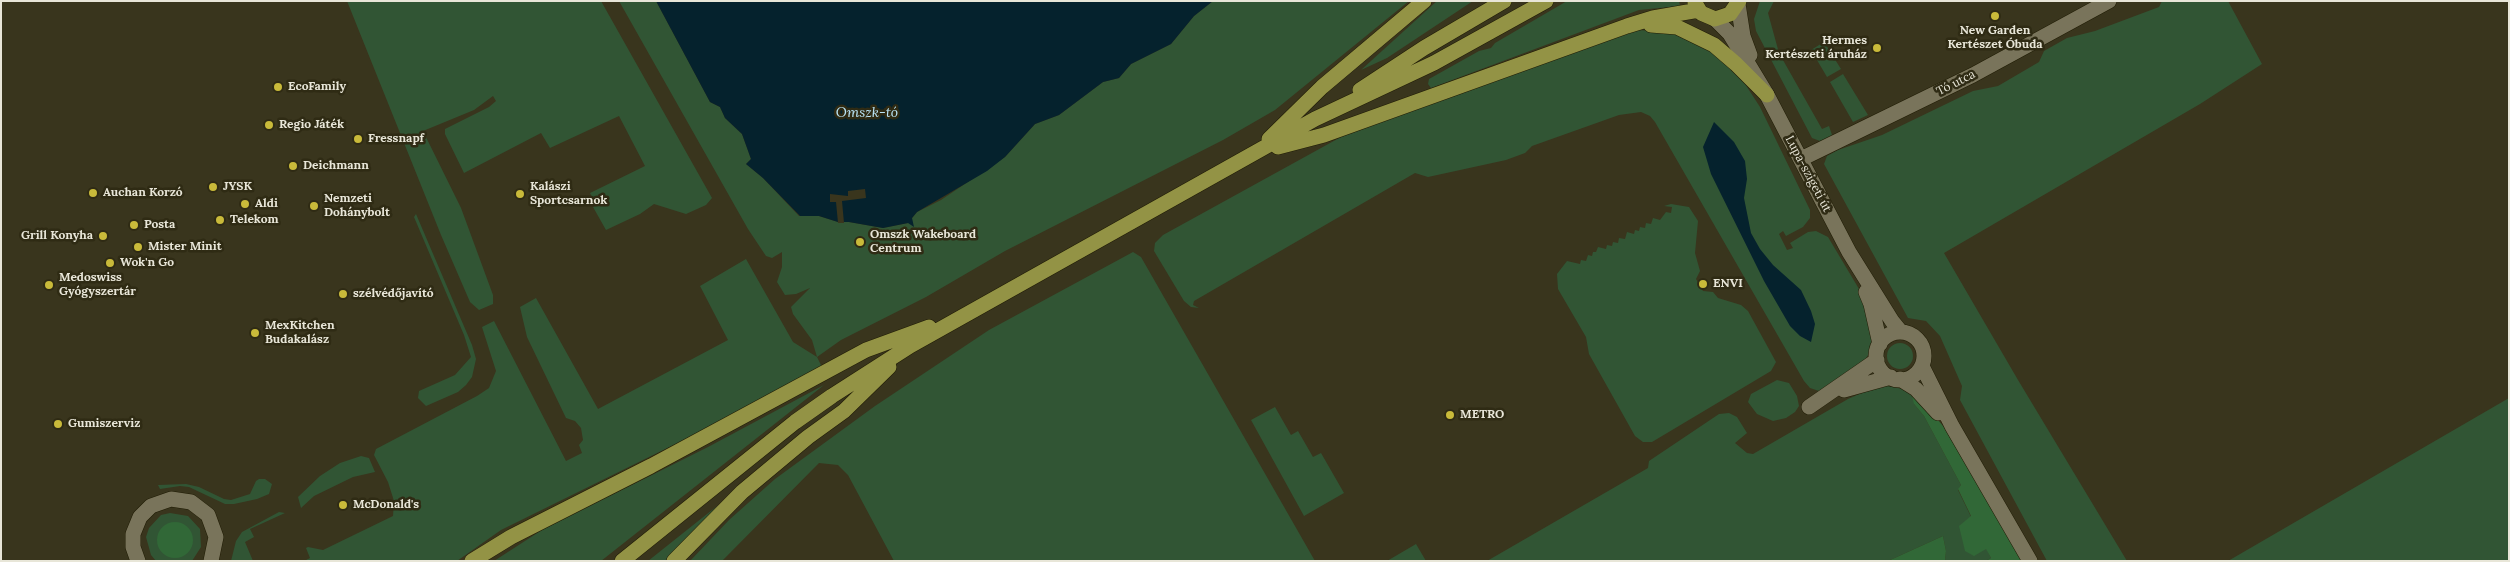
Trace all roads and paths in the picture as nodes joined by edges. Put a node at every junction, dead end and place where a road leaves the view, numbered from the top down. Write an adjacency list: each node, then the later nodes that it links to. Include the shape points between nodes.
1 (1424, 1): 11 (main road, via 1322,87)
2 (1504, 1): 10 (main road)
3 (1546, 1): 10 (main road, via 1434,63)
4 (2109, 1): 12 (street, Tó utca, via 1973,75)
5 (1738, 3): 7 (main road, via 1728,16); 9 (street, Lupa-szigeti út, via 1743,36)
6 (1697, 6): 7 (main road, via 1704,15); 8 (main road)
7 (1715, 19): 9 (street, Lupa-szigeti út, via 1730,34)
8 (1627, 26): 9 (main road, via 1677,27 1714,45); 11 (main road, via 1324,135)
9 (1767, 95): 12 (street, Lupa-szigeti út)
10 (1315, 119): 11 (main road)
11 (1255, 153): 14 (main road)
12 (1801, 159): 13 (street, Lupa-szigeti út)
13 (1849, 252): 15 (street, Lupa-szigeti út); 16 (street, Lupa-szigeti út, via 1871,304)
14 (963, 315): 17 (main road); 26 (main road, via 866,350 511,537)
15 (1901, 332): 16 (street, via 1889,335); 19 (street, Lupa-szigeti út, via 1916,338 1921,344 1924,350)
16 (1880, 344): 18 (street, Lupa-szigeti út)
17 (910, 346): 27 (main road, via 795,422); 28 (main road, via 844,411 742,492)
18 (1877, 360): 20 (street, Lupa-szigeti út, via 1882,370); 21 (street)
19 (1922, 366): 20 (street, via 1913,376); 23 (street, Lupa-szigeti út)
20 (1895, 378): 21 (street); 23 (street, Lupa-szigeti út, via 1916,389)
21 (1828, 396): 22 (street)
22 (1809, 407)
23 (1952, 426): 29 (street, Lupa-szigeti út)
24 (138, 561): 25 (street, via 133,547 136,524 151,506 171,499 191,502 208,515 216,537)
25 (211, 561)
26 (472, 561)
27 (622, 561)
28 (674, 561)
29 (2030, 561)

